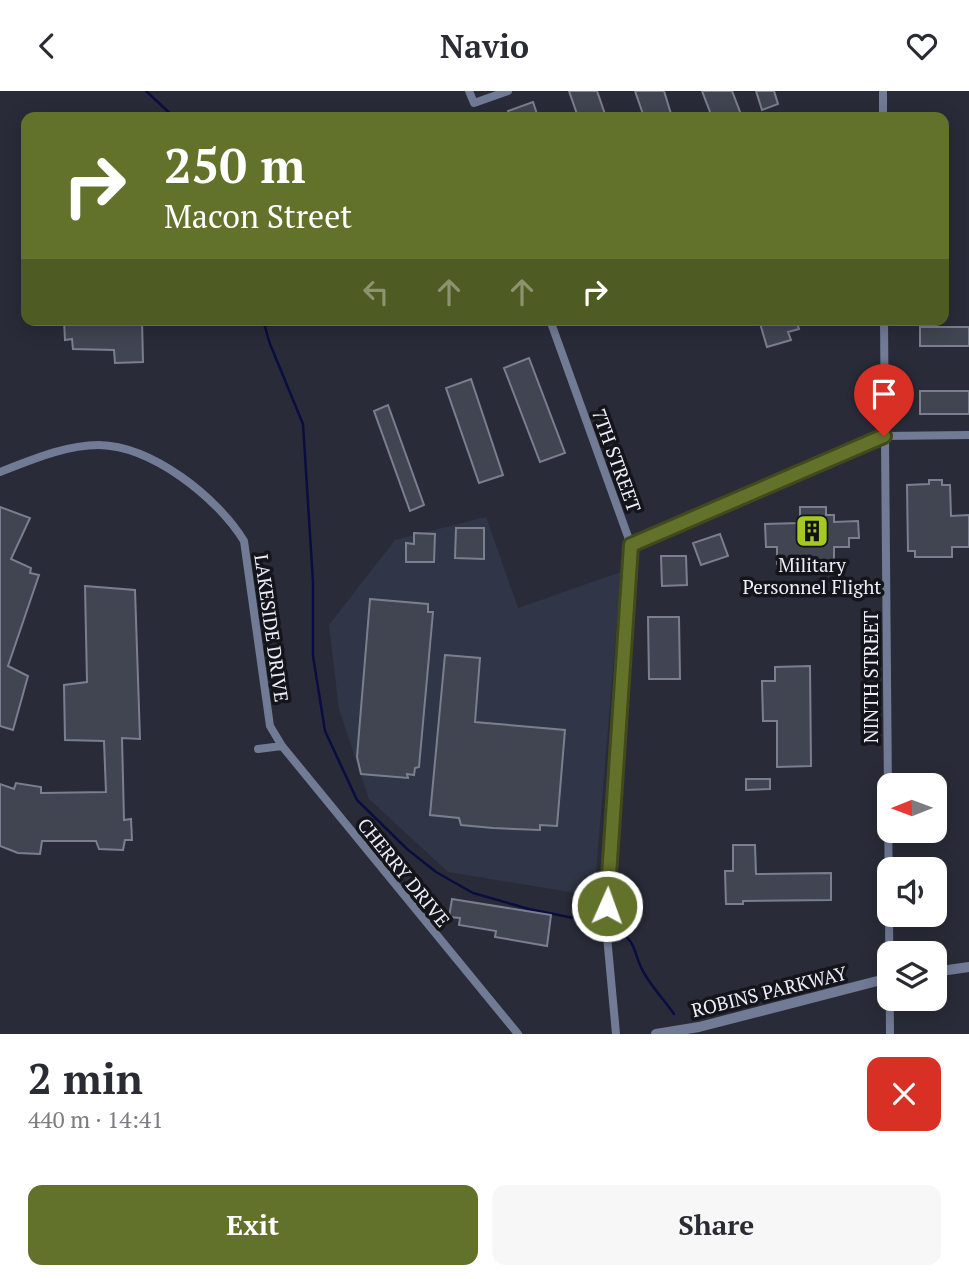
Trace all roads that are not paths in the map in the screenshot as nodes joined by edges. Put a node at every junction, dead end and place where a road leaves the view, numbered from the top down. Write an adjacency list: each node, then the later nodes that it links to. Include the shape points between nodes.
1 (469, 91): 2 (street, via 474,103)
2 (508, 91)
3 (883, 91): 4 (street)
4 (883, 112)
5 (552, 326): 10 (street, 7TH STREET)
6 (884, 326): 8 (street, NINTH STREET)
7 (969, 435): 8 (street)
8 (884, 436): 10 (street); 13 (street, NINTH STREET)
9 (0, 472): 11 (street, LAKESIDE DRIVE, via 60,451 100,445 152,460 199,489 244,541 271,726)
10 (631, 545): 19 (street, 7TH STREET, via 606,925)
11 (282, 746): 12 (street); 18 (street, CHERRY DRIVE)
12 (258, 749)
13 (889, 941)
14 (969, 967): 15 (street)
15 (947, 970)
16 (877, 981): 20 (street, ROBINS PARKWAY)
17 (890, 1011): 21 (street, NINTH STREET)
18 (518, 1034)
19 (616, 1034)
20 (656, 1034)
21 (890, 1034)

